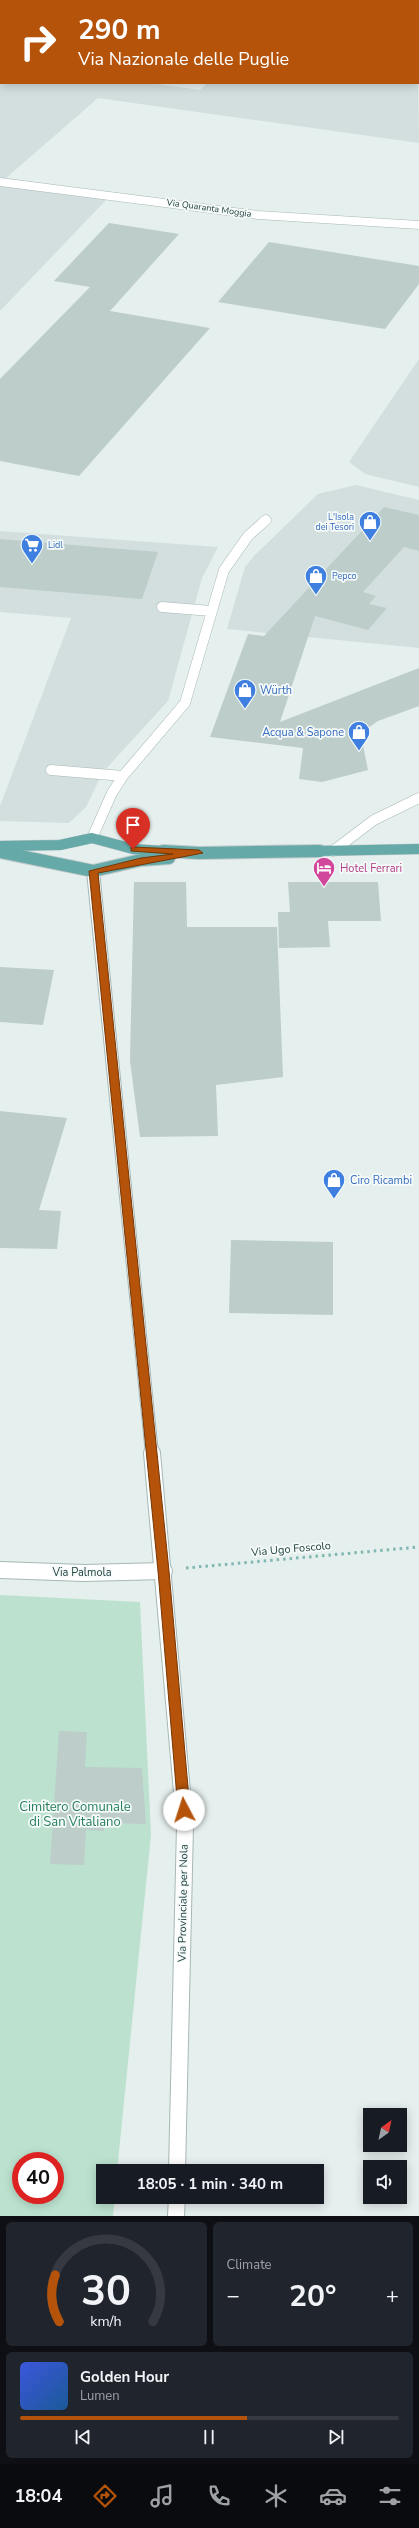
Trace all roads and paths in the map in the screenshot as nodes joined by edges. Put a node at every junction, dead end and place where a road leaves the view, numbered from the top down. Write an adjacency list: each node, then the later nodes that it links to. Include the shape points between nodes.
1 (0, 182): 2 (street, Via Quaranta Moggia, via 258,215)
2 (419, 225)
3 (266, 520): 5 (street, via 248,536 231,558 224,570)
4 (162, 607): 5 (street)
5 (211, 611): 7 (street, via 185,703)
6 (51, 770): 7 (street)
7 (123, 776): 9 (street, via 112,793)
8 (419, 798): 14 (street, via 374,820)
9 (92, 838): 10 (main road); 11 (main road)
10 (76, 841): 12 (main road, via 44,846); 17 (main road, via 65,849 63,854)
11 (108, 841): 16 (main road, via 133,849); 18 (main road, via 115,844 121,853 117,862)
12 (0, 846)
13 (419, 849): 14 (main road)
14 (334, 851): 16 (main road)
15 (0, 852): 17 (main road)
16 (199, 853): 18 (main road, via 141,860)
17 (75, 868): 19 (main road)
18 (107, 868): 19 (main road)
19 (93, 871): 22 (street, Via Provinciale per Nola)
20 (419, 1547): 22 (path, Via Ugo Foscolo)
21 (0, 1570): 22 (street, Via Palmola, via 84,1573)
22 (164, 1571): 23 (street, Via Provinciale per Nola, via 185,1826)
23 (177, 2164)
24 (177, 2204): 25 (street)
25 (176, 2216)

